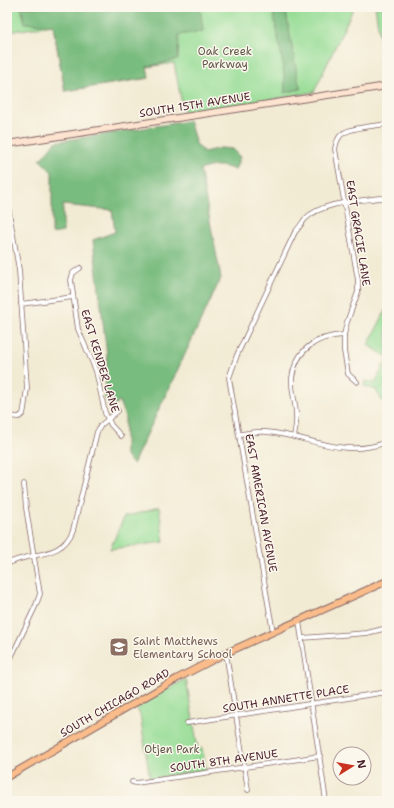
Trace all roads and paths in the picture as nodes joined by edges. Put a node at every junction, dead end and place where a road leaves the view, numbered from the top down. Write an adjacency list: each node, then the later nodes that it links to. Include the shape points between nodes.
1 (387, 86): 3 (street, SOUTH 15TH AVENUE)
2 (387, 124): 6 (street, EAST GRACIE LANE, via 348,130 337,140 335,149)
3 (7, 144)
4 (387, 199): 6 (street)
5 (7, 200): 7 (street)
6 (344, 204): 11 (street, EAST GRACIE LANE, via 358,280 358,292); 16 (street, EAST AMERICAN AVENUE, via 318,211 306,219 295,232 238,355 229,378)
7 (8, 210): 10 (street, via 19,270)
8 (80, 268): 9 (street, EAST KENDER LANE, via 71,277)
9 (73, 297): 10 (street); 15 (street, EAST KENDER LANE, via 78,329 95,367)
10 (21, 304): 14 (street, via 27,388 24,412 17,417)
11 (344, 335): 12 (street, EAST GRACIE LANE, via 348,374); 18 (street, via 316,341 305,349 296,363 292,378 296,416)
12 (357, 382)
13 (118, 411): 15 (street)
14 (7, 416)
15 (108, 419): 17 (street, EAST KENDER LANE); 21 (street, via 99,428 94,439 70,536 56,550)
16 (240, 434): 18 (street, via 266,431); 26 (street, EAST AMERICAN AVENUE)
17 (121, 436)
18 (294, 437): 19 (street, via 331,447 354,449 374,447)
19 (387, 442)
20 (24, 484): 21 (street)
21 (34, 555): 22 (street); 29 (street, via 39,598)
22 (7, 564)
23 (387, 581): 24 (main road, SOUTH CHICAGO ROAD)
24 (299, 621): 26 (main road, SOUTH CHICAGO ROAD); 27 (street)
25 (387, 628): 27 (street, via 367,633)
26 (274, 632): 28 (main road, SOUTH CHICAGO ROAD)
27 (302, 638): 31 (street)
28 (226, 653): 32 (street); 36 (main road, SOUTH CHICAGO ROAD)
29 (7, 666)
30 (387, 692): 31 (street, SOUTH ANNETTE PLACE)
31 (312, 704): 32 (street, SOUTH ANNETTE PLACE); 34 (street)
32 (236, 716): 33 (street, SOUTH ANNETTE PLACE); 35 (street)
33 (187, 723)
34 (320, 756): 35 (street, SOUTH 8TH AVENUE); 39 (street)
35 (245, 766): 37 (street, SOUTH 8TH AVENUE); 38 (street)
36 (7, 777)
37 (132, 782)
38 (248, 790)
39 (326, 801)

